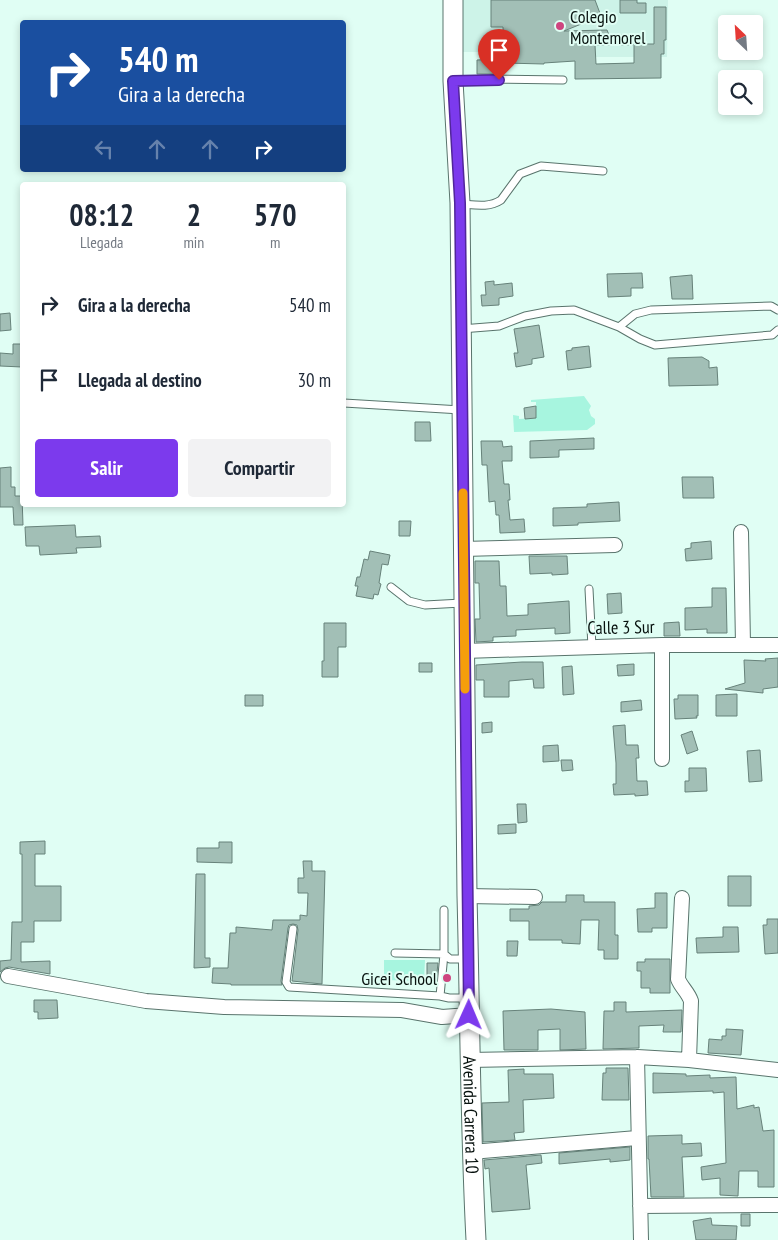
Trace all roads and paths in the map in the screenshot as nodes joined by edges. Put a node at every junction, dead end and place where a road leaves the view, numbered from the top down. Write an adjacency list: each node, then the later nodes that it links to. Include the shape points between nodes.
1 (453, 0): 3 (street, Avenida Carrera 10)
2 (563, 80): 3 (lane)
3 (453, 81): 5 (street, Avenida Carrera 10)
4 (603, 171): 5 (lane, via 541,166 520,174 497,202 482,205)
5 (460, 203): 8 (street, Avenida Carrera 10)
6 (778, 310): 7 (lane, via 771,306 651,310 635,314)
7 (619, 327): 8 (lane, via 574,310 551,310 499,326); 9 (lane, via 655,345 772,335)
8 (461, 328): 11 (street, Avenida Carrera 10)
9 (778, 330)
10 (346, 403): 11 (lane)
11 (462, 410): 14 (street, Avenida Carrera 10)
12 (741, 532): 19 (street)
13 (615, 545): 14 (street)
14 (463, 548): 17 (street, Avenida Carrera 10)
15 (391, 587): 17 (lane, via 409,601 425,605)
16 (589, 589): 21 (lane)
17 (464, 603): 22 (street, Avenida Carrera 10)
18 (662, 645): 19 (street, Calle 3 Sur); 21 (street, Calle 3 Sur); 23 (street)
19 (743, 645): 20 (street, Calle 3 Sur)
20 (778, 645)
21 (592, 647): 22 (street, Calle 3 Sur)
22 (464, 651): 24 (street, Avenida Carrera 10)
23 (662, 759)
24 (467, 896): 25 (street); 31 (street, Avenida Carrera 10)
25 (535, 897)
26 (682, 898): 37 (street, via 678,979 691,1001)
27 (444, 910): 30 (lane)
28 (293, 929): 33 (lane, via 286,982 289,987)
29 (395, 953): 30 (lane)
30 (444, 954): 31 (lane, via 450,960); 33 (lane)
31 (469, 960): 34 (street, Avenida Carrera 10)
32 (8, 976): 34 (street, via 146,1001 224,1007 402,1010 442,1017)
33 (440, 996): 34 (lane)
34 (469, 1007): 36 (street, Avenida Carrera 10)
35 (637, 1057): 36 (street); 37 (street); 39 (street)
36 (469, 1060): 40 (street, Avenida Carrera 10)
37 (689, 1060): 38 (street)
38 (778, 1070)
39 (637, 1138): 40 (street); 42 (street)
40 (471, 1152): 43 (street, Avenida Carrera 10)
41 (777, 1205): 42 (street)
42 (640, 1206): 44 (street)
43 (476, 1240)
44 (640, 1240)

